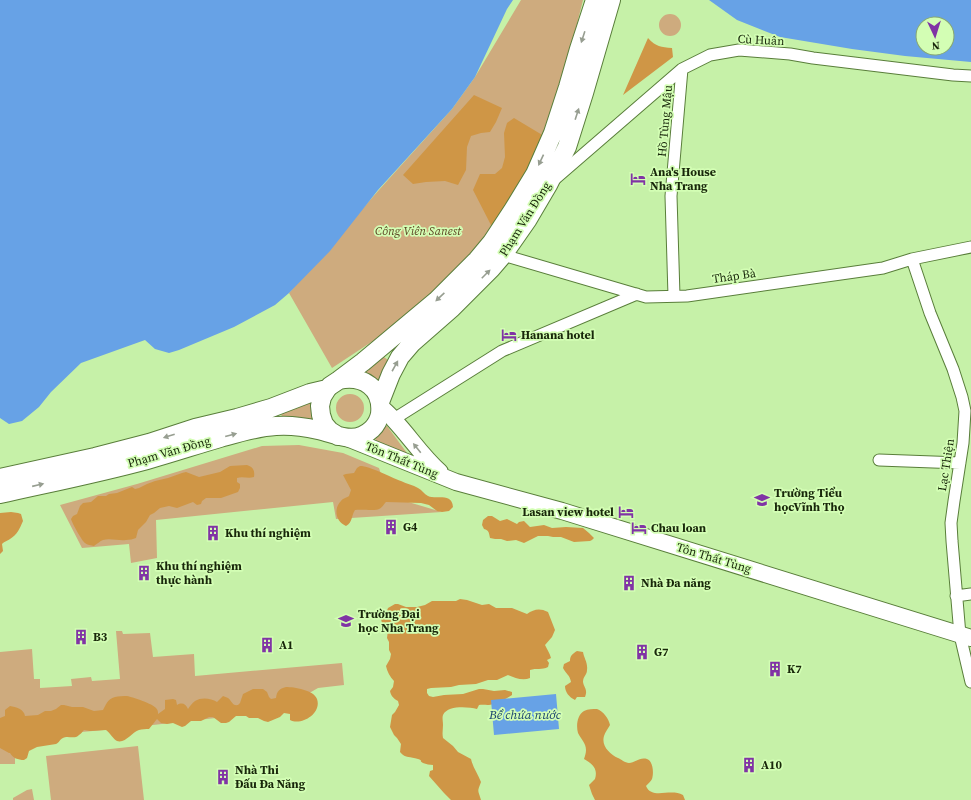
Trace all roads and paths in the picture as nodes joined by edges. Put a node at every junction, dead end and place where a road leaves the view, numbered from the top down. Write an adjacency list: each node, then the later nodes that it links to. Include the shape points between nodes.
1 (595, 0): 13 (main road, Phạm Văn Đồng, one-way to 13, via 553,133 535,174 478,260)
2 (611, 0): 5 (main road, Phạm Văn Đồng, one-way to 2)
3 (682, 68): 4 (street, Cù Huân, via 710,55 739,50); 6 (street, Cù Huân); 12 (street, Hồ Tùng Mậu, via 671,196)
4 (971, 76)
5 (570, 138): 6 (street, via 577,150 582,151); 7 (main road, Phạm Văn Đồng)
6 (591, 147): 7 (street, Cù Huân)
7 (548, 185): 9 (main road, Phạm Văn Đồng)
8 (971, 247): 10 (street, Tháp Bà)
9 (503, 255): 11 (street, Tháp Bà); 15 (main road, Phạm Văn Đồng, one-way to 9, via 400,357)
10 (912, 259): 12 (street, Tháp Bà, via 883,268); 20 (street, Lạc Thiện, via 962,397 965,411 964,443)
11 (637, 294): 12 (street, Tháp Bà, via 646,297); 16 (street, via 502,351)
12 (674, 296)
13 (407, 325): 14 (main road, Phạm Văn Đồng); 17 (main road, via 366,354 298,392)
14 (333, 385): 15 (main road, Phạm Văn Đồng, via 348,378 364,382 372,387); 17 (main road, Phạm Văn Đồng, via 271,408); 18 (main road, via 322,397 321,416 330,431)
15 (380, 404): 16 (main road, Tôn Thất Tùng); 18 (main road, Phạm Văn Đồng, via 379,417 371,430 358,438)
16 (394, 419): 22 (main road, Tôn Thất Tùng, one-way to 16, via 430,464)
17 (195, 428): 21 (main road, Phạm Văn Đồng, one-way to 21, via 110,453)
18 (343, 437): 22 (main road, Tôn Thất Tùng); 23 (main road, Phạm Văn Đồng, one-way to 18, via 147,460 256,428 299,427)
19 (878, 460): 20 (street)
20 (960, 463): 25 (street, Lạc Thiện, via 952,523)
21 (0, 478)
22 (456, 482): 26 (main road, Tôn Thất Tùng, via 562,511)
23 (0, 494)
24 (971, 594): 25 (street)
25 (956, 596): 26 (street, Lạc Thiện)
26 (965, 636): 27 (street, Lạc Thiện)
27 (971, 682)

